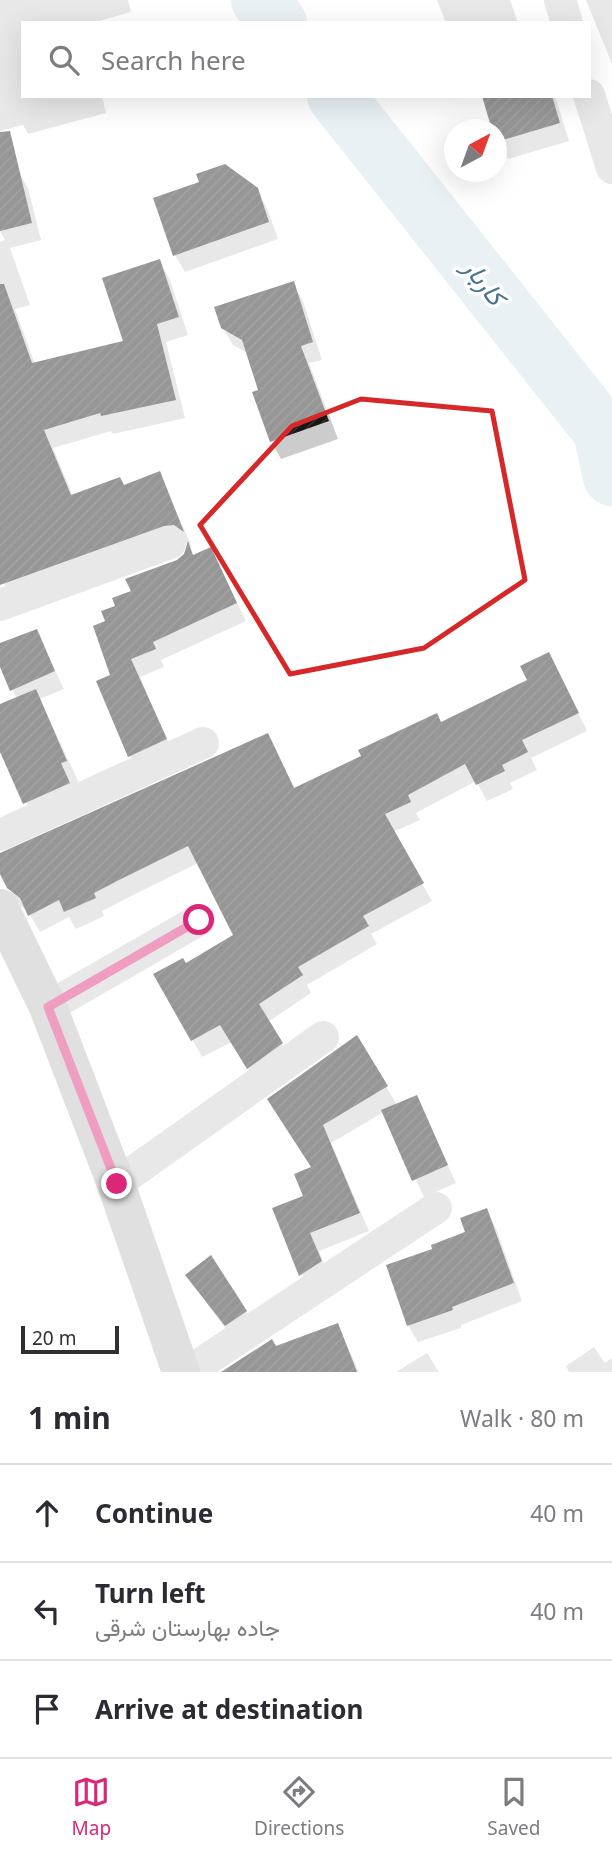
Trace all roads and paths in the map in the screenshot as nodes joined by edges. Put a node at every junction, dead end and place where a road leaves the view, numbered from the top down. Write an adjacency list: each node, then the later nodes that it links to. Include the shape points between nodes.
1 (560, 0): 2 (street)
2 (566, 21)
3 (590, 98): 4 (street)
4 (612, 168)
5 (170, 543): 6 (street)
6 (0, 605)
7 (202, 743): 8 (street)
8 (0, 835)
9 (0, 908): 11 (street)
10 (199, 920): 11 (street)
11 (48, 1007): 13 (street)
12 (324, 1037): 13 (street)
13 (117, 1184): 15 (street)
14 (436, 1208): 16 (street)
15 (181, 1372)
16 (188, 1372)

